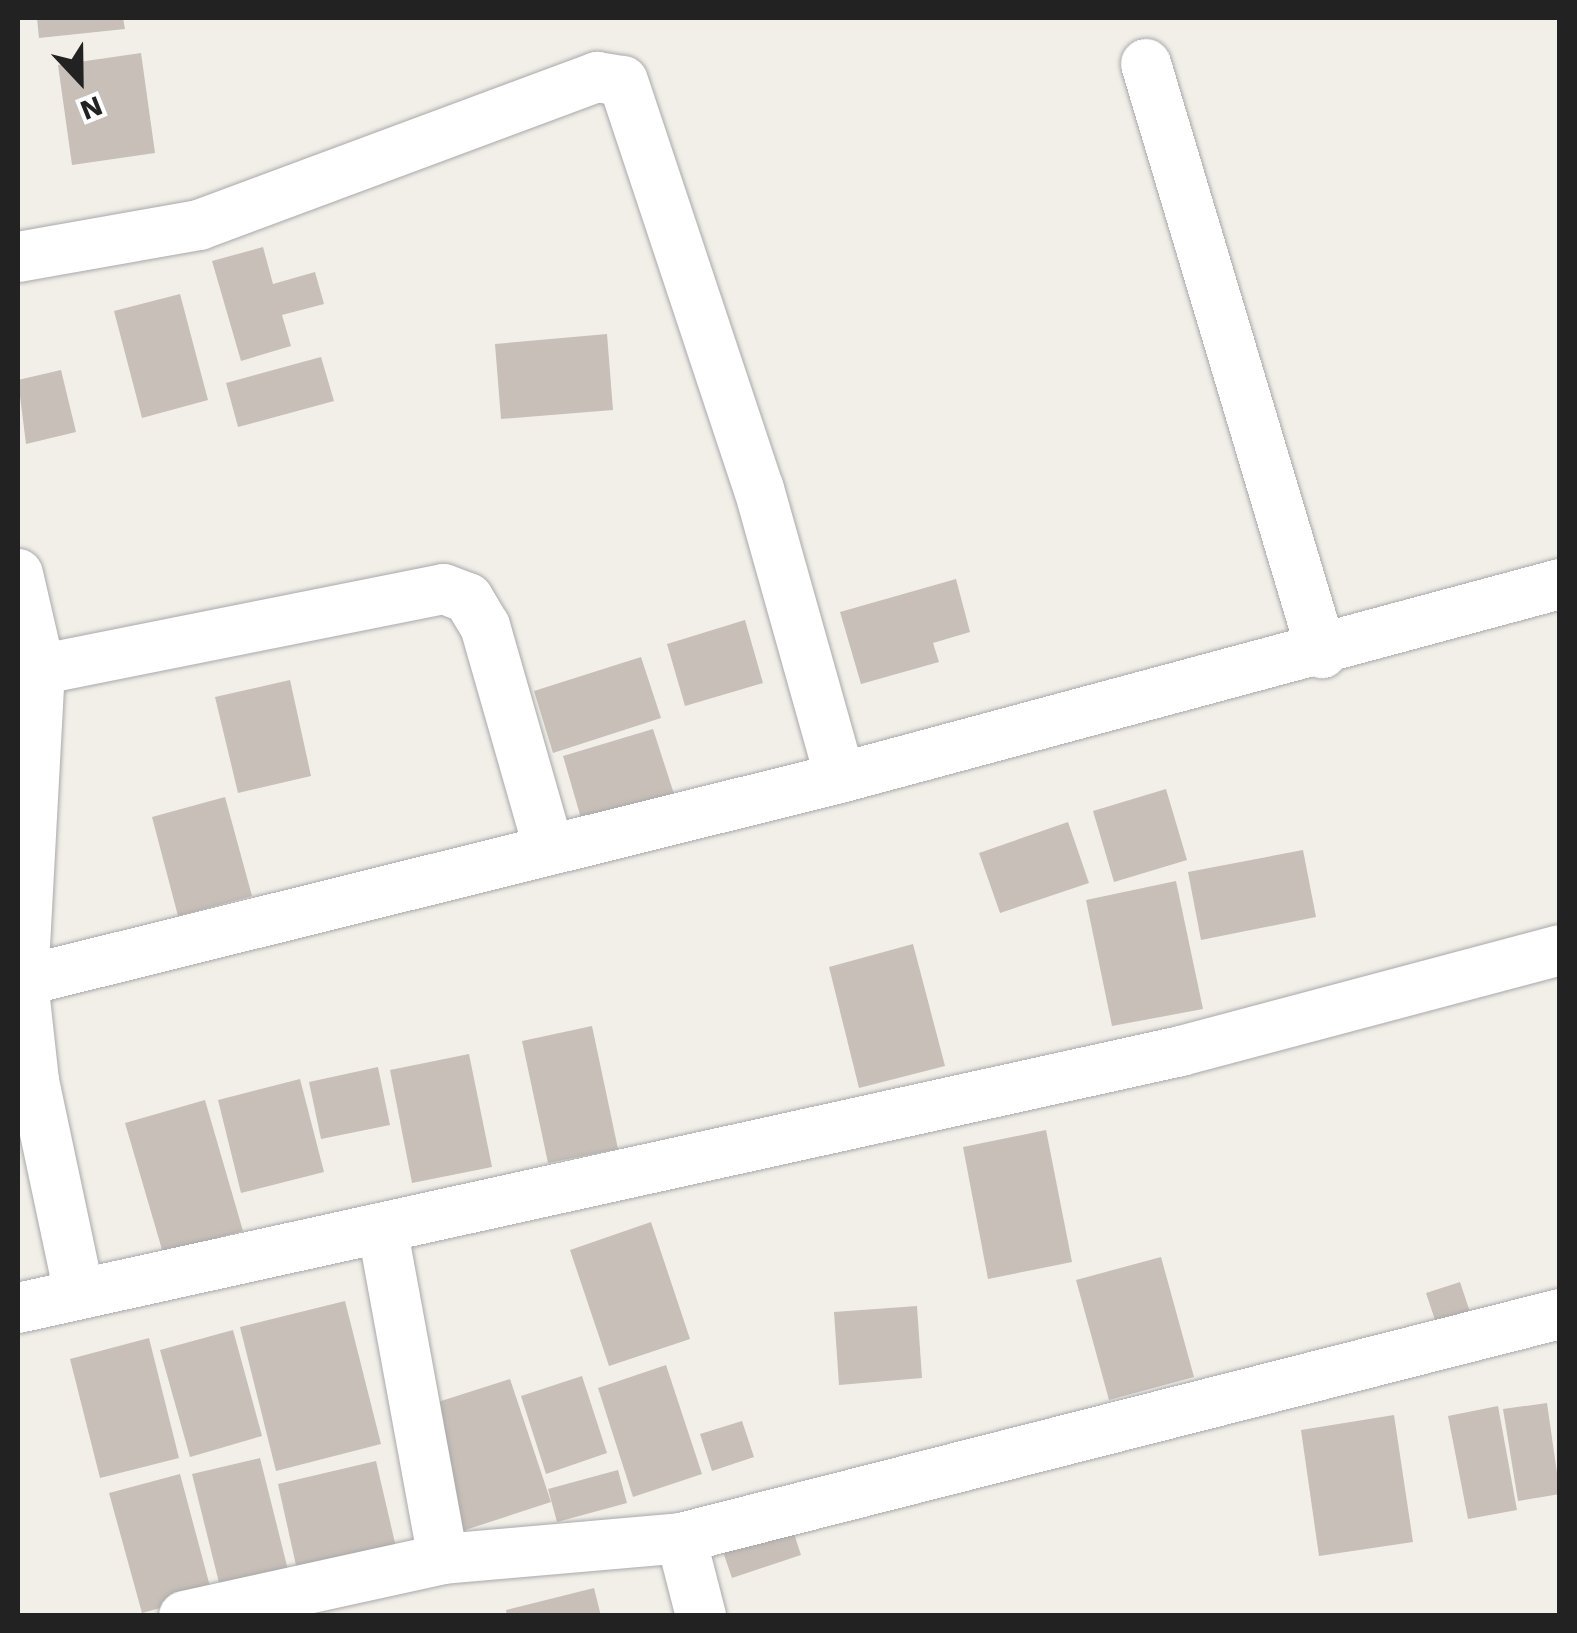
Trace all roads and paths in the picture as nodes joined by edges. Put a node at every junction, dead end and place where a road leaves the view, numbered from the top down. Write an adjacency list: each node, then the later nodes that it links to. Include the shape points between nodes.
1 (1146, 64): 5 (street)
2 (18, 256): 7 (street, via 199,225 597,78 622,80 754,471)
3 (18, 574): 6 (street)
4 (1560, 584): 5 (street)
5 (1322, 653): 7 (street)
6 (29, 672): 8 (street, via 444,589 468,598 485,626); 10 (street)
7 (840, 778): 8 (street)
8 (550, 849): 10 (street)
9 (1560, 950): 11 (street, via 1181,1050)
10 (23, 980): 12 (street, via 34,1081)
11 (383, 1232): 12 (street); 16 (street)
12 (78, 1293): 13 (street)
13 (18, 1308)
14 (1560, 1314): 15 (street)
15 (680, 1538): 16 (street); 18 (street)
16 (443, 1559): 17 (street)
17 (184, 1616)
18 (701, 1616)

